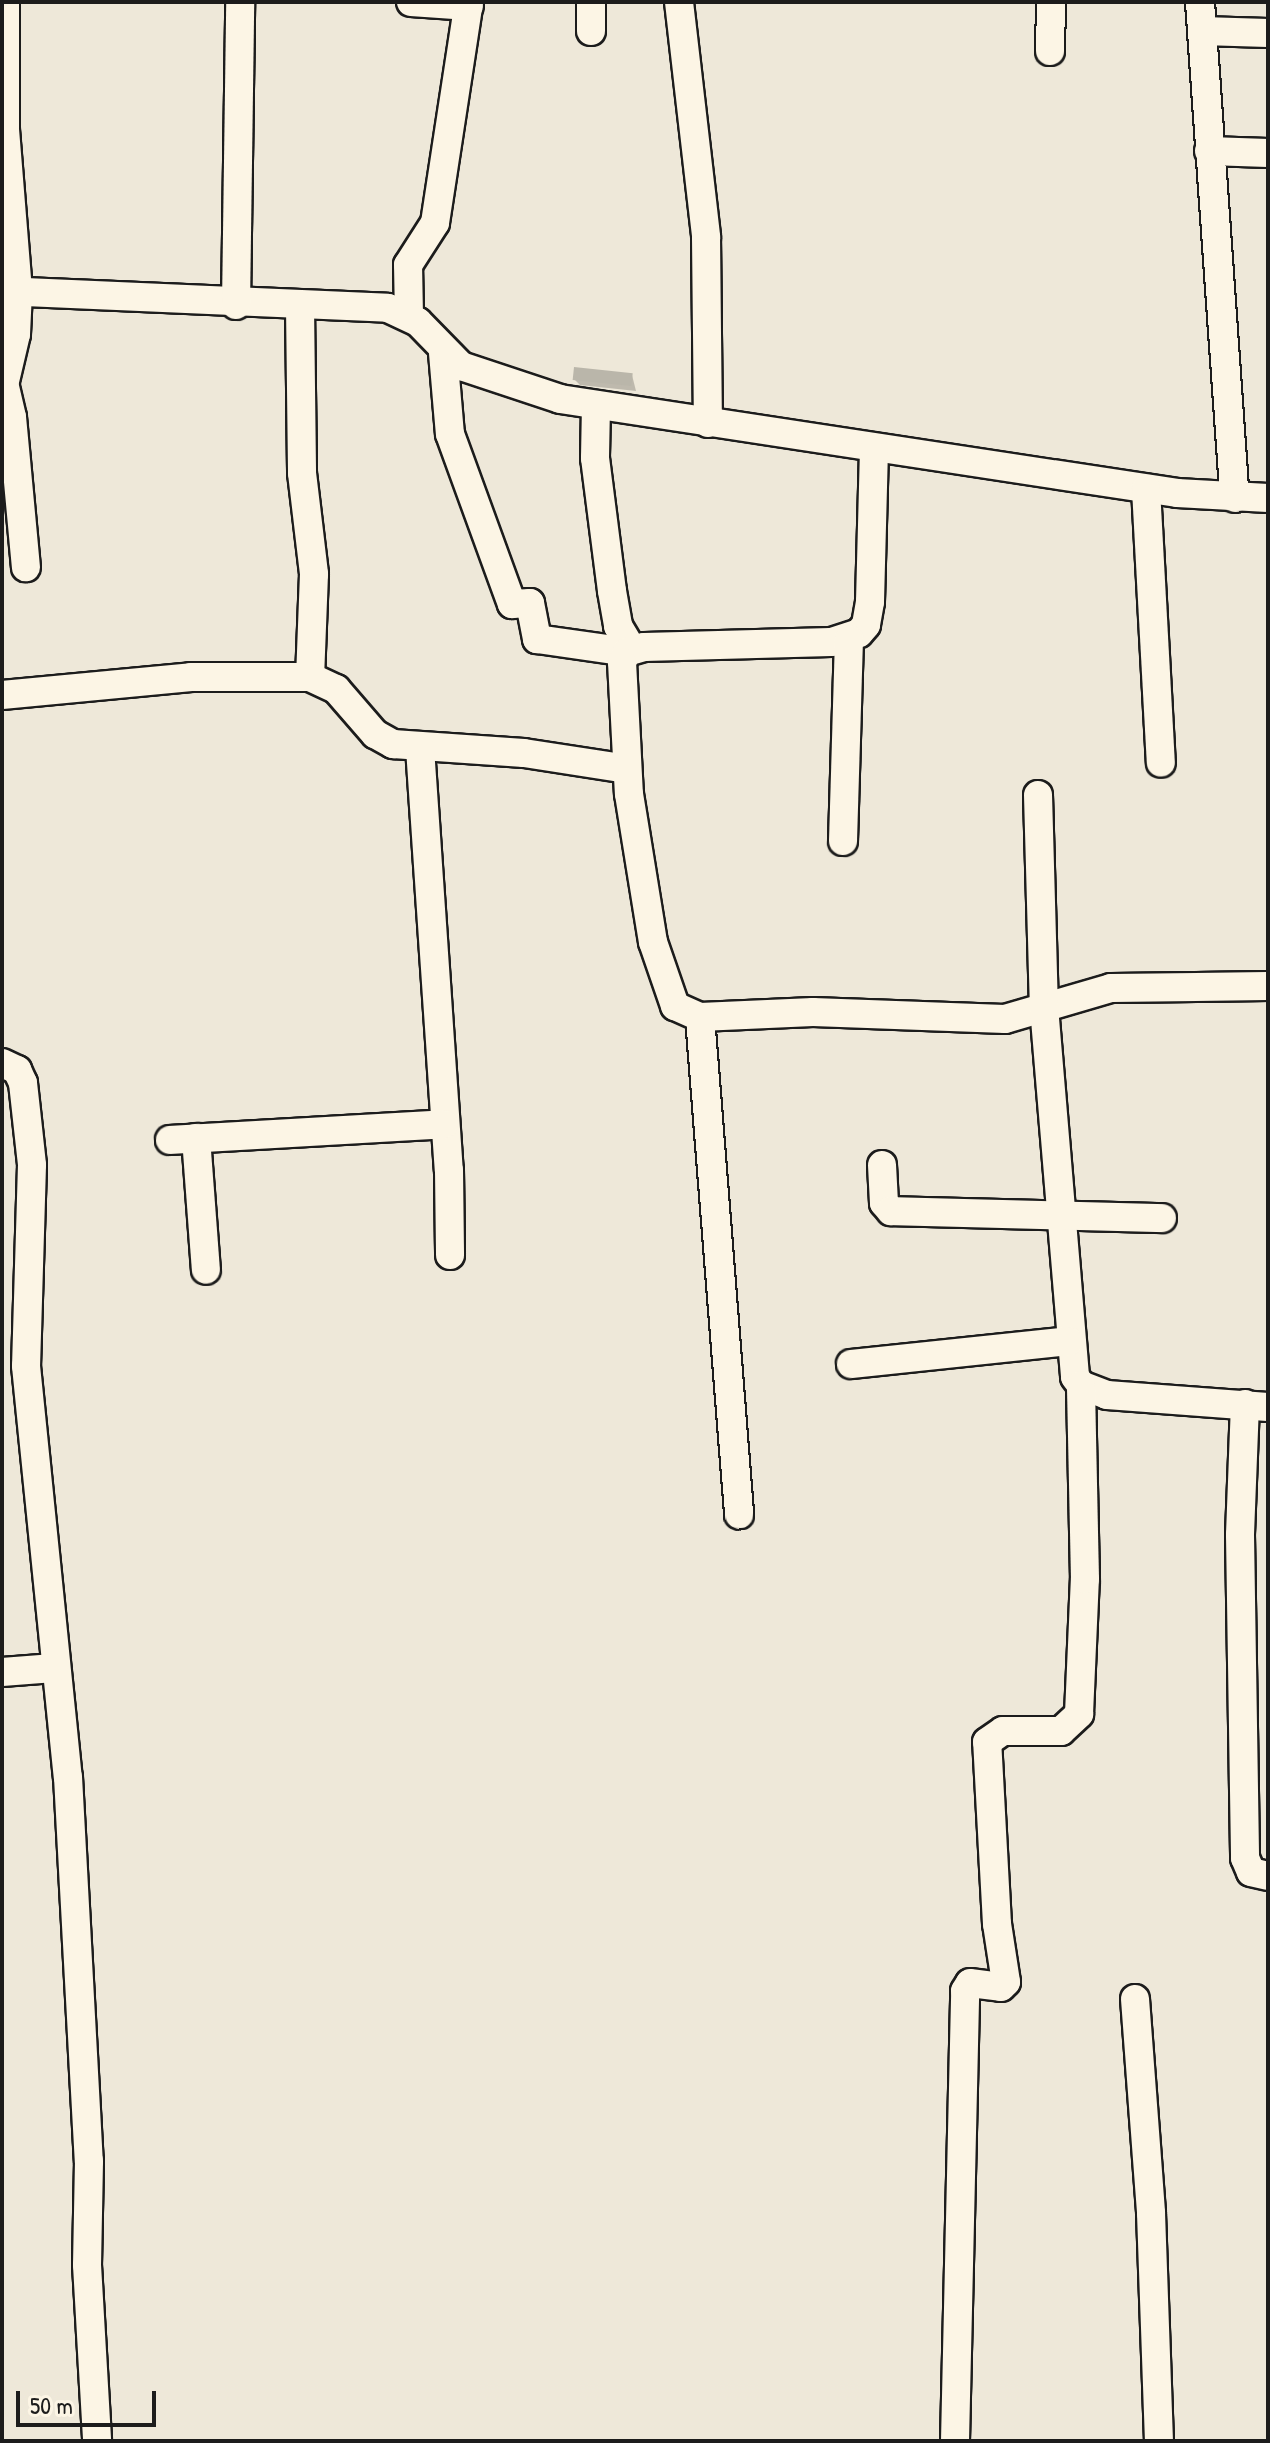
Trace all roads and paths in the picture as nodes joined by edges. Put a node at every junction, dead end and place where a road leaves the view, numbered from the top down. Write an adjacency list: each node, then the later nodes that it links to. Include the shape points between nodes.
1 (5, 2): 12 (street)
2 (240, 2): 18 (street)
3 (411, 2): 8 (street)
4 (591, 2): 9 (street)
5 (679, 2): 24 (street, via 706,237)
6 (1051, 2): 13 (street)
7 (1200, 2): 10 (street)
8 (469, 4): 20 (street, via 435,223 408,265)
9 (591, 31)
10 (1202, 31): 11 (street); 15 (street)
11 (1268, 33)
12 (4, 39): 14 (street)
13 (1050, 51)
14 (4, 128): 17 (street)
15 (1209, 151): 16 (street); 27 (street)
16 (1268, 153)
17 (10, 291): 18 (street); 22 (street, via 16,334)
18 (236, 305): 19 (street)
19 (300, 306): 20 (street, via 388,308); 32 (street, via 302,473 314,574)
20 (409, 316): 21 (street)
21 (443, 353): 23 (street, via 494,380); 31 (street, via 450,434 512,604 530,603 537,639)
22 (4, 377): 29 (street)
23 (596, 405): 24 (street); 31 (street, via 595,458 612,591)
24 (708, 423): 25 (street)
25 (874, 449): 26 (street); 30 (street, via 870,602 866,625)
26 (1146, 489): 27 (street); 35 (street)
27 (1235, 498): 28 (street)
28 (1268, 498)
29 (26, 567)
30 (849, 639): 31 (street); 38 (street)
31 (629, 651): 36 (street, via 620,674)
32 (310, 677): 33 (street, via 191,677); 34 (street, via 336,689 375,734 393,744)
33 (2, 695)
34 (420, 748): 36 (street, via 524,753); 43 (street)
35 (1161, 763)
36 (627, 769): 41 (street, via 663,976 675,1006)
37 (1038, 795): 40 (street)
38 (843, 841)
39 (1268, 986): 40 (street, via 1111,988)
40 (1044, 1007): 41 (street, via 1005,1019 813,1012); 45 (street)
41 (700, 1017): 53 (street)
42 (2, 1063): 54 (street, via 17,1070 23,1083 32,1165 26,1366)
43 (444, 1124): 47 (street); 48 (street, via 183,1139)
44 (882, 1165): 45 (street, via 884,1203 891,1211)
45 (1060, 1215): 46 (street); 49 (street)
46 (1162, 1218)
47 (450, 1255)
48 (206, 1270)
49 (1069, 1341): 50 (street); 51 (street, via 1071,1367)
50 (851, 1364)
51 (1081, 1385): 52 (street, via 1107,1395); 60 (street, via 1085,1579 1079,1714 1061,1731 1003,1731 987,1742 997,1924 1006,1982 1001,1987 970,1983 965,1991)
52 (1256, 1405): 56 (street, via 1240,1535)
53 (739, 1514)
54 (54, 1668): 55 (street); 59 (street, via 71,1833)
55 (2, 1672)
56 (1256, 1801): 57 (street, via 1247,1866)
57 (1268, 1876)
58 (1135, 1999): 61 (street, via 1151,2213)
59 (97, 2441)
60 (955, 2441)
61 (1159, 2441)

